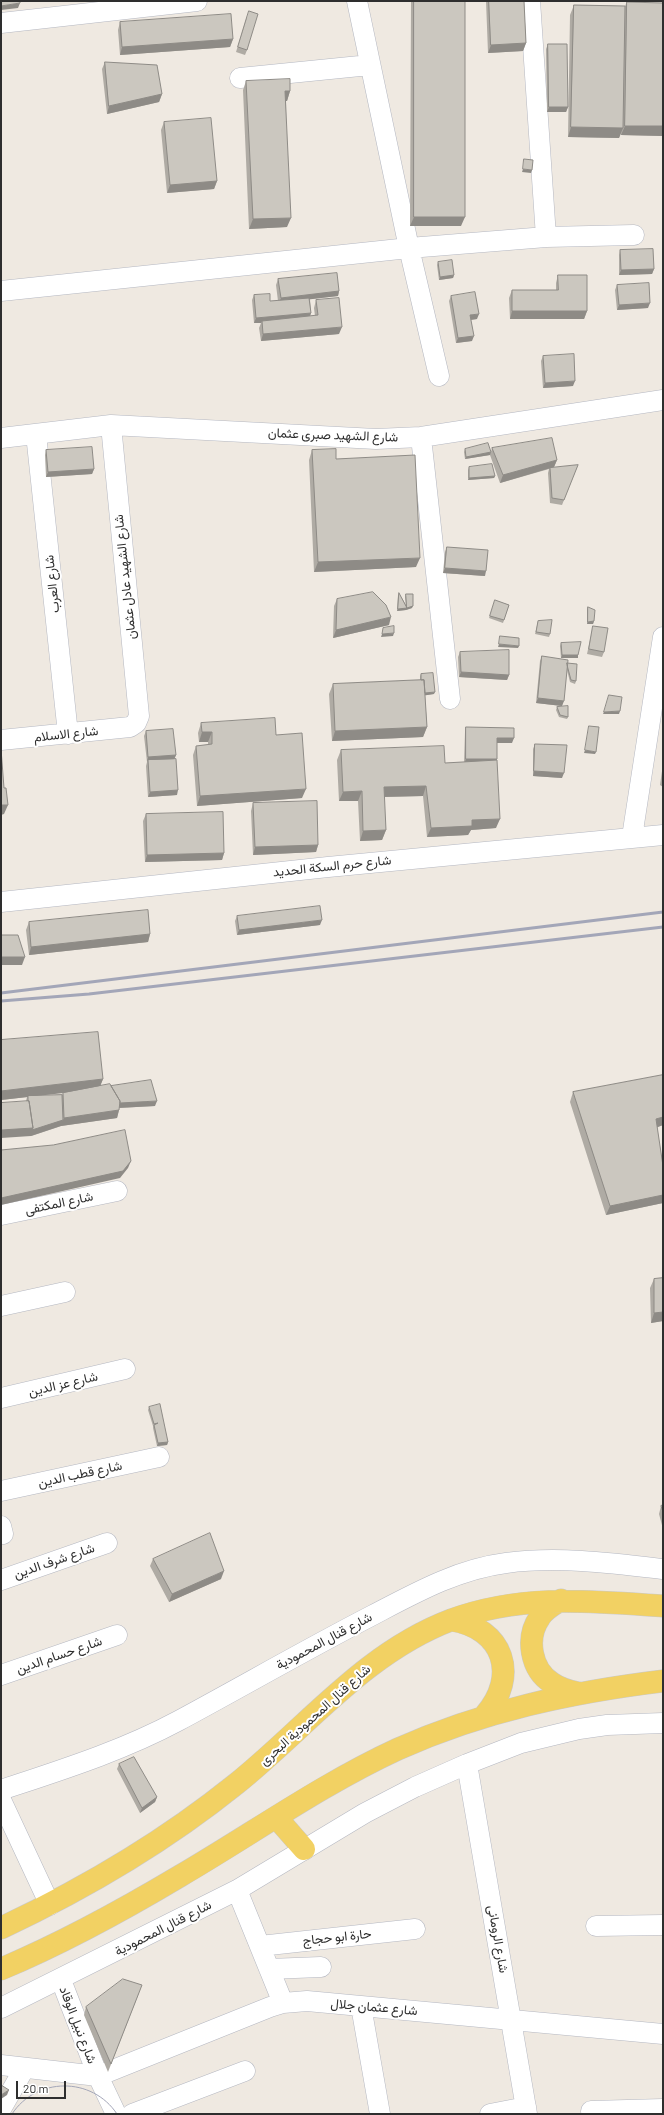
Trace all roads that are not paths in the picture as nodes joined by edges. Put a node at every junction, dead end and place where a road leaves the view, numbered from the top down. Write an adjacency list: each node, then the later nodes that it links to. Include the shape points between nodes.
1 (197, 1): 4 (street)
2 (357, 1): 5 (street)
3 (530, 1): 8 (street)
4 (1, 23)
5 (370, 65): 6 (street); 9 (street)
6 (240, 78)
7 (634, 235): 8 (street)
8 (546, 237): 9 (street)
9 (409, 248): 10 (street); 11 (street)
10 (1, 291)
11 (439, 376)
12 (663, 400): 15 (street, شارع الشهيد صبرى عثمان)
13 (111, 424): 14 (street, شارع الشهيد صبرى عثمان); 15 (street, شارع الشهيد صبرى عثمان, via 376,439); 19 (street, شارع الشهيد عادل عثمان, via 139,716 136,723)
14 (36, 434): 16 (street, شارع الشهيد صبرى عثمان); 20 (street, شارع العرب)
15 (421, 437): 18 (street)
16 (1, 438)
17 (663, 637): 23 (street)
18 (450, 699)
19 (130, 727): 20 (street, شارع الاسلام)
20 (68, 734): 21 (street, شارع الاسلام)
21 (1, 740)
22 (663, 835): 23 (street, شارع حرم السكة الحديد)
23 (632, 837): 24 (street, شارع حرم السكة الحديد, via 328,866)
24 (1, 902)
25 (117, 1191): 26 (street, شارع المكتفى)
26 (1, 1215)
27 (65, 1292): 28 (street)
28 (1, 1306)
29 (125, 1369): 30 (street, شارع عز الدين)
30 (1, 1398)
31 (159, 1457): 32 (street, شارع قطب الدين)
32 (1, 1491)
33 (107, 1543): 35 (street, شارع شرف الدين)
34 (663, 1569): 46 (street, شارع قنال المحمودية, via 592,1562 530,1561 506,1563 460,1574 310,1647 144,1738)
35 (1, 1580)
36 (561, 1600): 37 (main road, شارع قنال المحمودية البحرى); 38 (main road, شارع قنال المحمودية البحرى, via 524,1602 487,1609); 42 (main road, via 548,1607 539,1618 533,1631 532,1653 541,1673 551,1683 564,1690)
37 (663, 1606)
38 (451, 1620): 43 (main road, via 464,1622 487,1634 501,1656 504,1668 500,1694); 51 (main road, شارع قنال المحمودية البحرى, via 407,1642 371,1665 270,1756 200,1811 89,1884)
39 (117, 1635): 40 (street, شارع حسام الدين)
40 (1, 1675)
41 (663, 1681): 42 (main road)
42 (578, 1693): 43 (main road)
43 (485, 1715): 48 (main road, via 397,1750)
44 (663, 1723): 45 (street, شارع قنال المحمودية, via 607,1725 578,1730 521,1744)
45 (467, 1764): 49 (street, شارع قنال المحمودية, via 378,1807); 64 (street, شارع الرومانى)
46 (1, 1790)
47 (1, 1800): 51 (street)
48 (276, 1817): 49 (main road); 58 (main road, via 116,1912)
49 (304, 1849): 50 (street, شارع قنال المحمودية)
50 (237, 1890): 56 (street); 60 (street, شارع قنال المحمودية)
51 (50, 1905): 54 (main road, شارع قنال المحمودية البحرى)
52 (663, 1925): 53 (street)
53 (596, 1926)
54 (1, 1928)
55 (415, 1929): 56 (street, حارة ابو حجاج)
56 (260, 1946): 59 (street)
57 (321, 1967): 59 (street)
58 (1, 1968)
59 (270, 1970): 61 (street)
60 (60, 1980): 63 (street, شارع قنال المحمودية); 69 (street, شارع نبيل الوقاد)
61 (283, 2003): 62 (street, شارع عثمان جلال, via 307,2001); 69 (street, شارع عثمان جلال)
62 (362, 2006): 64 (street, شارع عثمان جلال); 76 (street)
63 (1, 2008)
64 (512, 2019): 65 (street, شارع عثمان جلال); 72 (street, شارع الرومانى)
65 (663, 2034)
66 (1, 2065): 67 (street)
67 (24, 2069): 69 (street); 71 (street)
68 (245, 2071): 75 (street)
69 (98, 2076): 74 (street, شارع نبيل الوقاد)
70 (663, 2109): 73 (street)
71 (1, 2110)
72 (527, 2110): 77 (street)
73 (592, 2111)
74 (116, 2114)
75 (132, 2114)
76 (380, 2114)
77 (490, 2114)

